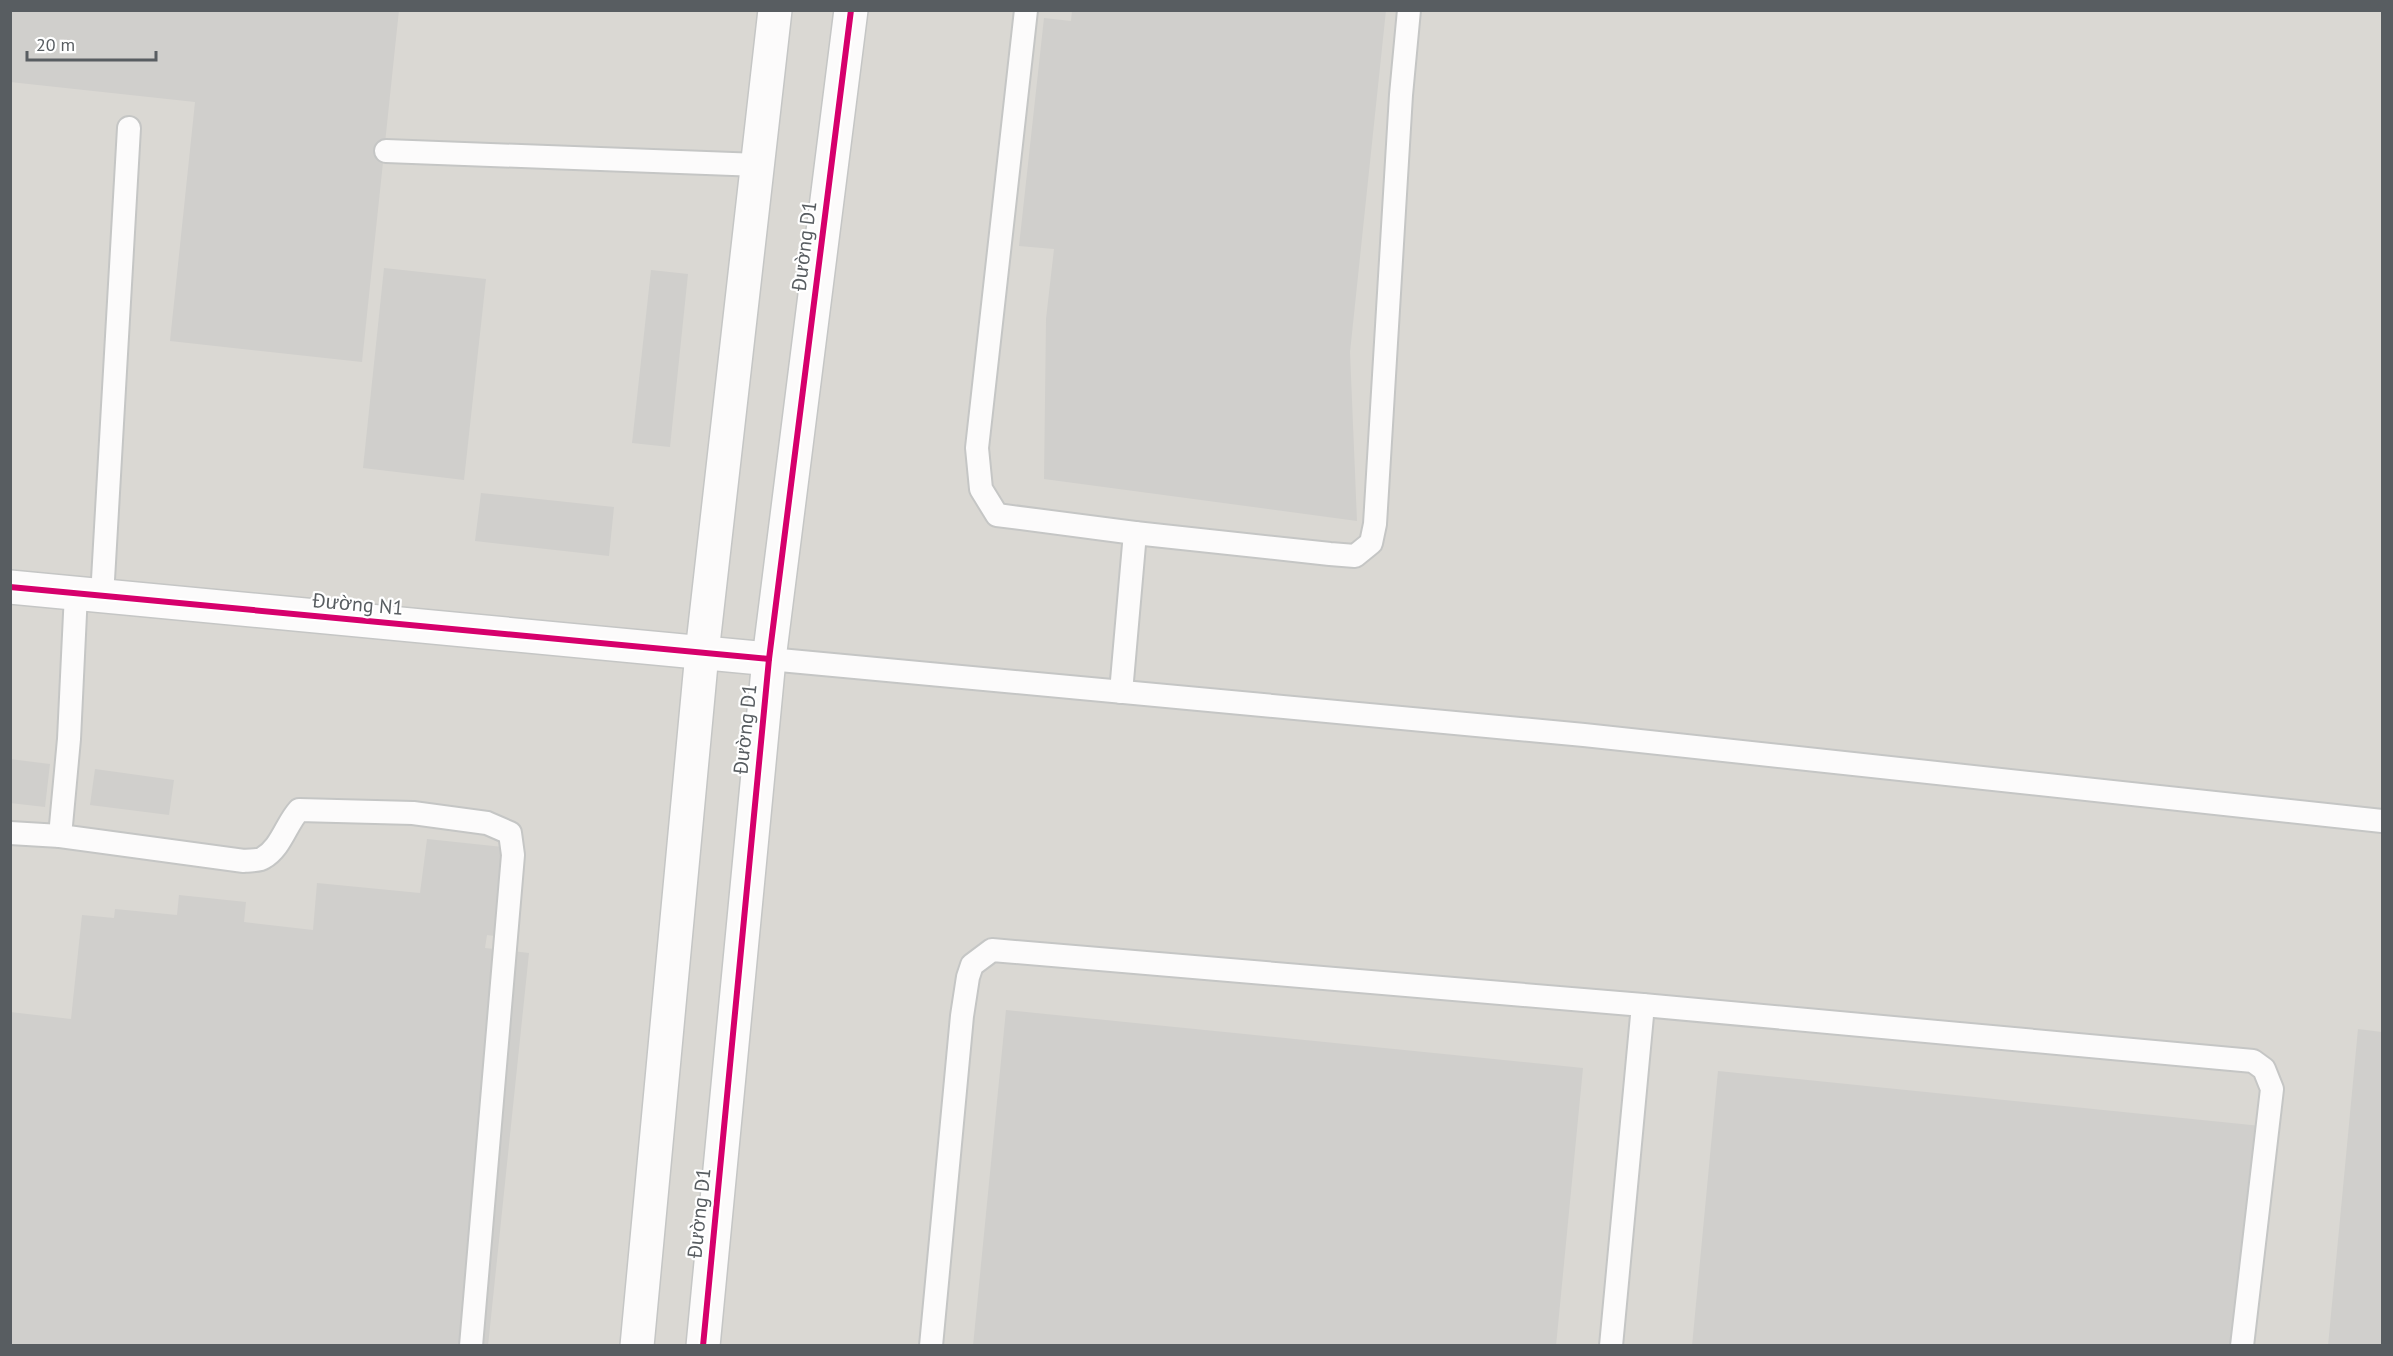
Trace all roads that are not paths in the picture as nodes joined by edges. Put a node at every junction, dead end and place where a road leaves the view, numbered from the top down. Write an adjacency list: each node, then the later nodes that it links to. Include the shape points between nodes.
1 (775, 10): 7 (street)
2 (851, 10): 12 (street, Đường D1)
3 (1026, 10): 8 (lane, via 977,448 981,489 997,515)
4 (1409, 10): 8 (lane, via 1371,543 1355,556)
5 (129, 128): 10 (lane)
6 (386, 151): 7 (lane)
7 (759, 165): 11 (street)
8 (1135, 533): 13 (lane)
9 (10, 587): 10 (street, Đường N1)
10 (89, 595): 11 (street, Đường N1); 16 (lane)
11 (702, 653): 12 (street, Đường N1); 19 (street)
12 (769, 659): 13 (lane); 20 (street, Đường D1)
13 (1120, 692): 14 (lane, via 1584,735)
14 (2382, 821)
15 (10, 833): 16 (lane)
16 (60, 836): 18 (lane, via 244,861 263,859 299,810 413,813 487,823 510,833 513,855)
17 (1642, 1005): 21 (lane, via 992,950 972,965 968,977); 22 (lane); 23 (lane, via 2253,1061 2264,1069 2272,1089)
18 (471, 1346)
19 (637, 1346)
20 (703, 1346)
21 (931, 1346)
22 (1611, 1346)
23 (2242, 1346)

